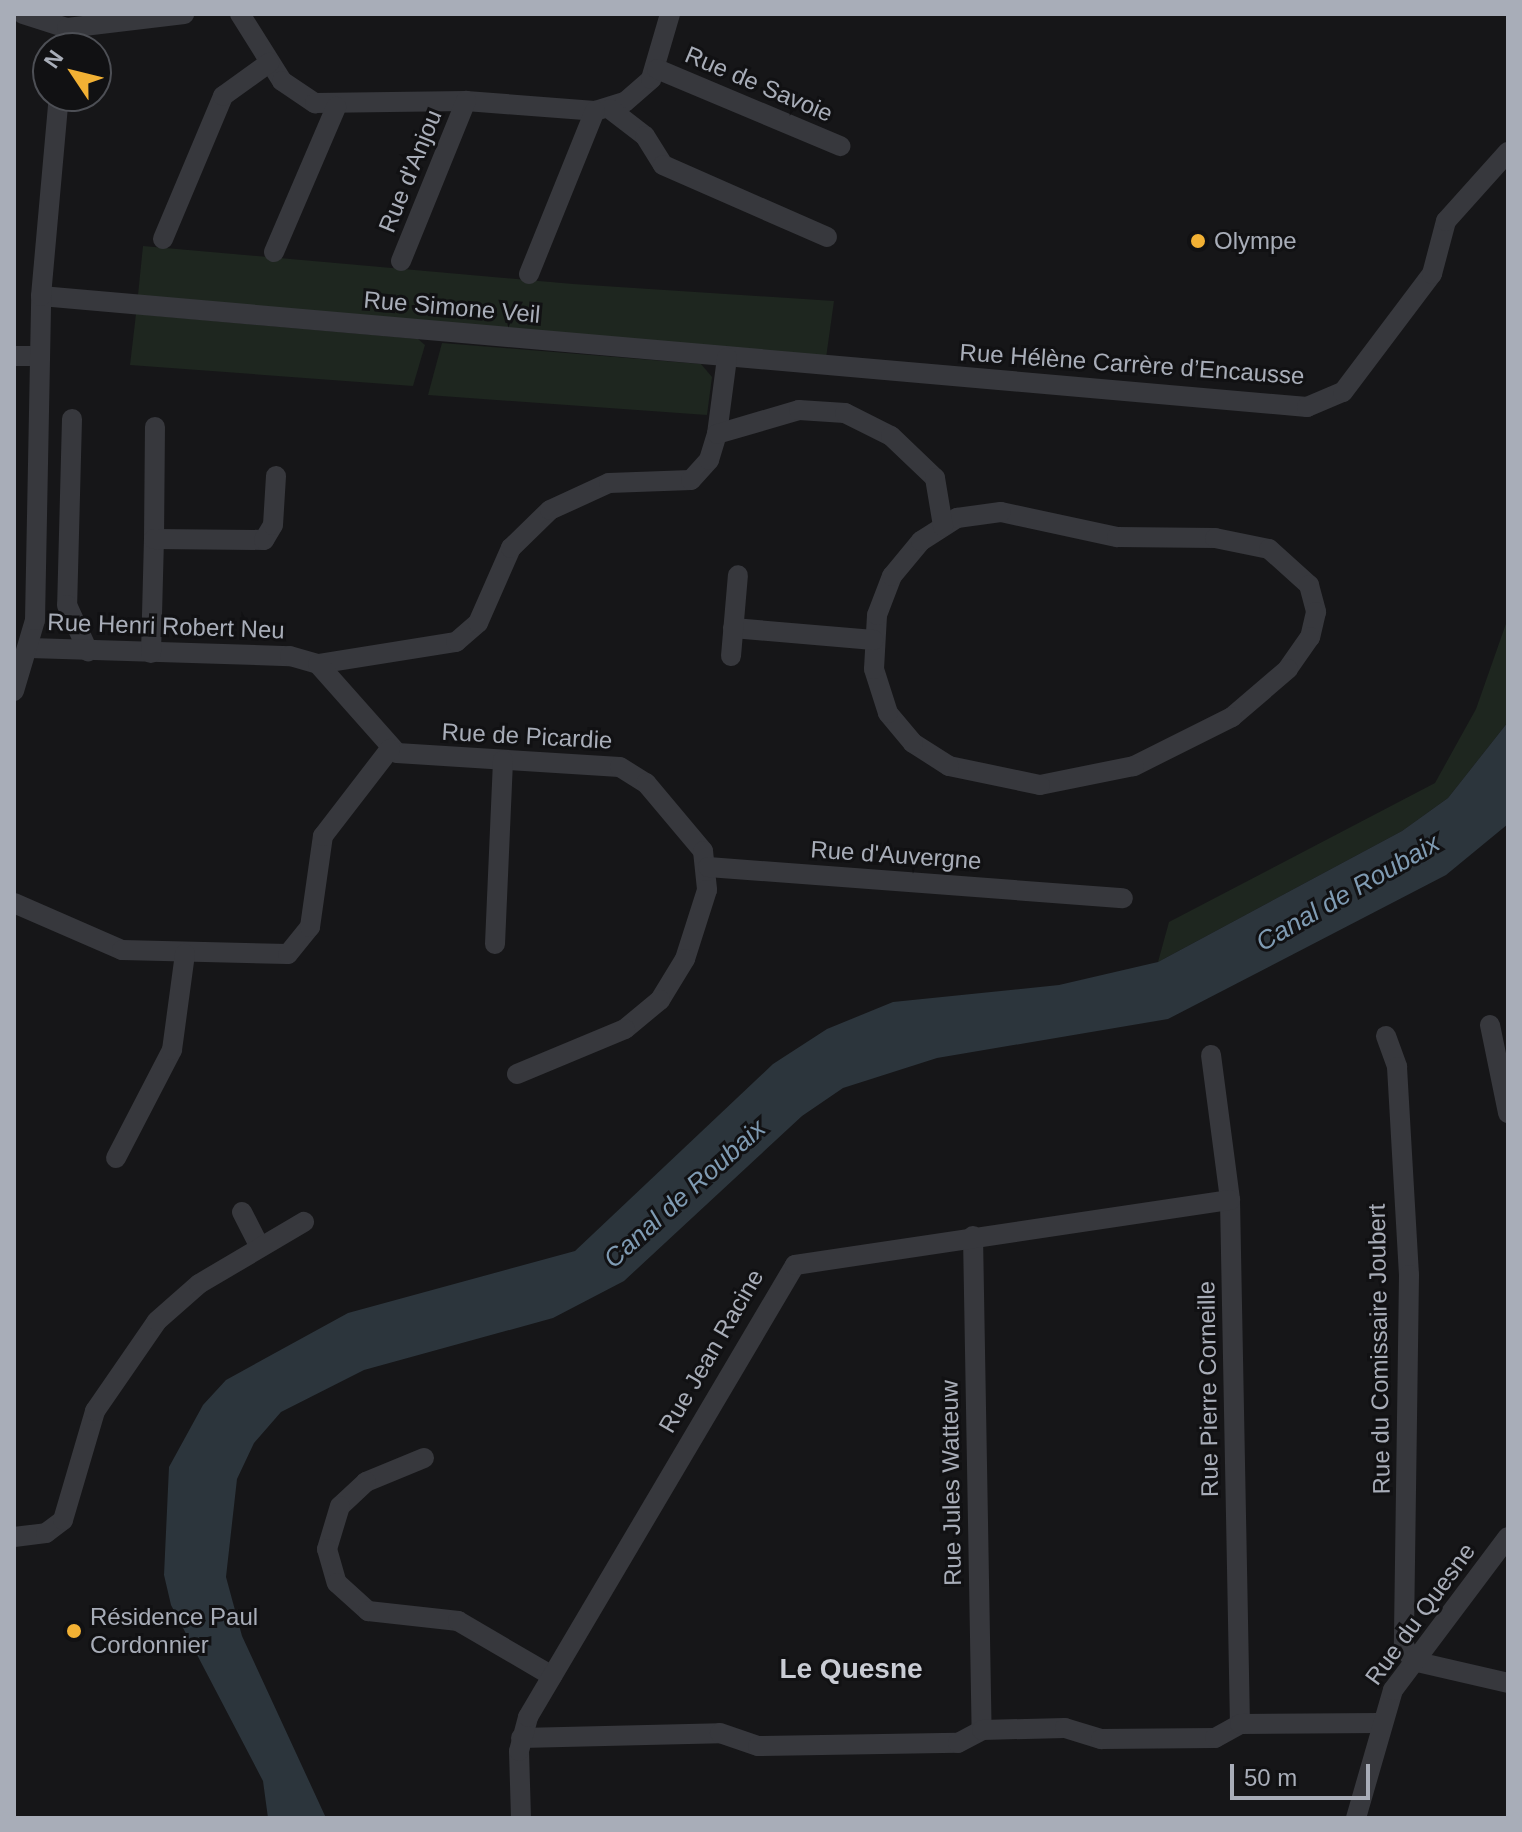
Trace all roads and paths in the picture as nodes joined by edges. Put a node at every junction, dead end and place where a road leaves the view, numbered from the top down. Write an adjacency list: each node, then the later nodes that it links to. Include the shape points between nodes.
1 (23, 14): 5 (street)
2 (184, 14): 5 (street)
3 (240, 14): 6 (street)
4 (670, 14): 7 (street)
5 (49, 20)
6 (269, 63): 9 (street, via 305,98); 15 (street, via 223,96)
7 (657, 69): 10 (street, via 635,96); 12 (street, Rue de Savoie)
8 (466, 101): 9 (street); 10 (street); 17 (street, Rue d'Anjou)
9 (336, 107): 16 (street)
10 (602, 110): 14 (street, via 645,136 670,170); 18 (street)
11 (58, 112): 19 (street)
12 (840, 146)
13 (1508, 152): 23 (street, Rue Hélène Carrère d’Encausse, via 1446,221 1432,274 1343,392 1307,407)
14 (827, 237)
15 (163, 239)
16 (274, 252)
17 (401, 261)
18 (529, 274)
19 (41, 296): 21 (street); 22 (street, Rue Simone Veil)
20 (14, 356): 21 (street)
21 (40, 356): 33 (street)
22 (727, 358): 23 (street, Rue Simone Veil); 26 (street, Rue Henri Robert Neu)
23 (858, 370)
24 (72, 419): 34 (street, via 67,605)
25 (155, 427): 29 (street)
26 (717, 434): 28 (street, via 812,409 871,422 931,471); 37 (street, Rue Henri Robert Neu, via 709,460 691,480 609,483 550,510 511,548 464,638)
27 (276, 476): 29 (street, via 273,525 264,540)
28 (943, 526): 32 (street, via 892,576); 32 (street, via 1001,512 1117,537 1254,544 1281,554 1303,575 1314,624 1288,669 1216,727 1116,773 1040,785 961,771 913,743 882,700)
29 (154, 539): 35 (street)
30 (738, 575): 31 (street)
31 (733, 628): 32 (street); 36 (street)
32 (873, 640)
33 (30, 648): 34 (street, Rue Henri Robert Neu); 38 (street)
34 (88, 651): 35 (street, Rue Henri Robert Neu)
35 (151, 653): 37 (street, Rue Henri Robert Neu, via 290,656)
36 (731, 656)
37 (318, 664): 39 (street)
38 (14, 691)
39 (390, 749): 40 (street, Rue de Picardie); 45 (street, via 323,836 310,927 295,950 279,957)
40 (503, 760): 41 (street, Rue de Picardie, via 629,770 698,843); 44 (street)
41 (708, 867): 42 (street, Rue d'Auvergne, via 1080,904); 49 (street, via 685,959 660,1000 625,1029)
42 (1123, 898)
43 (14, 903): 45 (street, via 103,945)
44 (495, 944)
45 (185, 954): 51 (street, via 172,1050)
46 (1490, 1025): 50 (street)
47 (1386, 1036): 60 (street, Rue du Comissaire Joubert, via 1397,1067 1409,1275 1403,1636)
48 (1211, 1055): 52 (street, Rue Pierre Corneille)
49 (517, 1074)
50 (1508, 1113)
51 (116, 1158)
52 (1230, 1200): 55 (street, Rue Jean Racine); 64 (street, Rue Pierre Corneille)
53 (242, 1212): 56 (street)
54 (304, 1222): 56 (street)
55 (973, 1236): 61 (street, Rue Jean Racine, via 810,1258 791,1269); 65 (street, Rue Jules Watteuw)
56 (260, 1247): 58 (street, via 186,1294 145,1335 95,1411 63,1520 46,1533)
57 (424, 1458): 61 (street, via 366,1482 340,1506 327,1549 337,1583 368,1611 458,1621)
58 (14, 1537)
59 (1508, 1537): 60 (street, Rue du Quesne)
60 (1413, 1661): 62 (street); 63 (street, Rue du Quesne)
61 (552, 1676): 66 (street, Rue Jean Racine)
62 (1508, 1683)
63 (1379, 1723): 64 (street); 68 (street, Rue du Quesne)
64 (1240, 1724): 65 (street, via 1215,1738)
65 (982, 1730): 66 (street, via 958,1743 773,1746 720,1733)
66 (521, 1738): 67 (street, Rue Jean Racine)
67 (521, 1818)
68 (1356, 1818)

